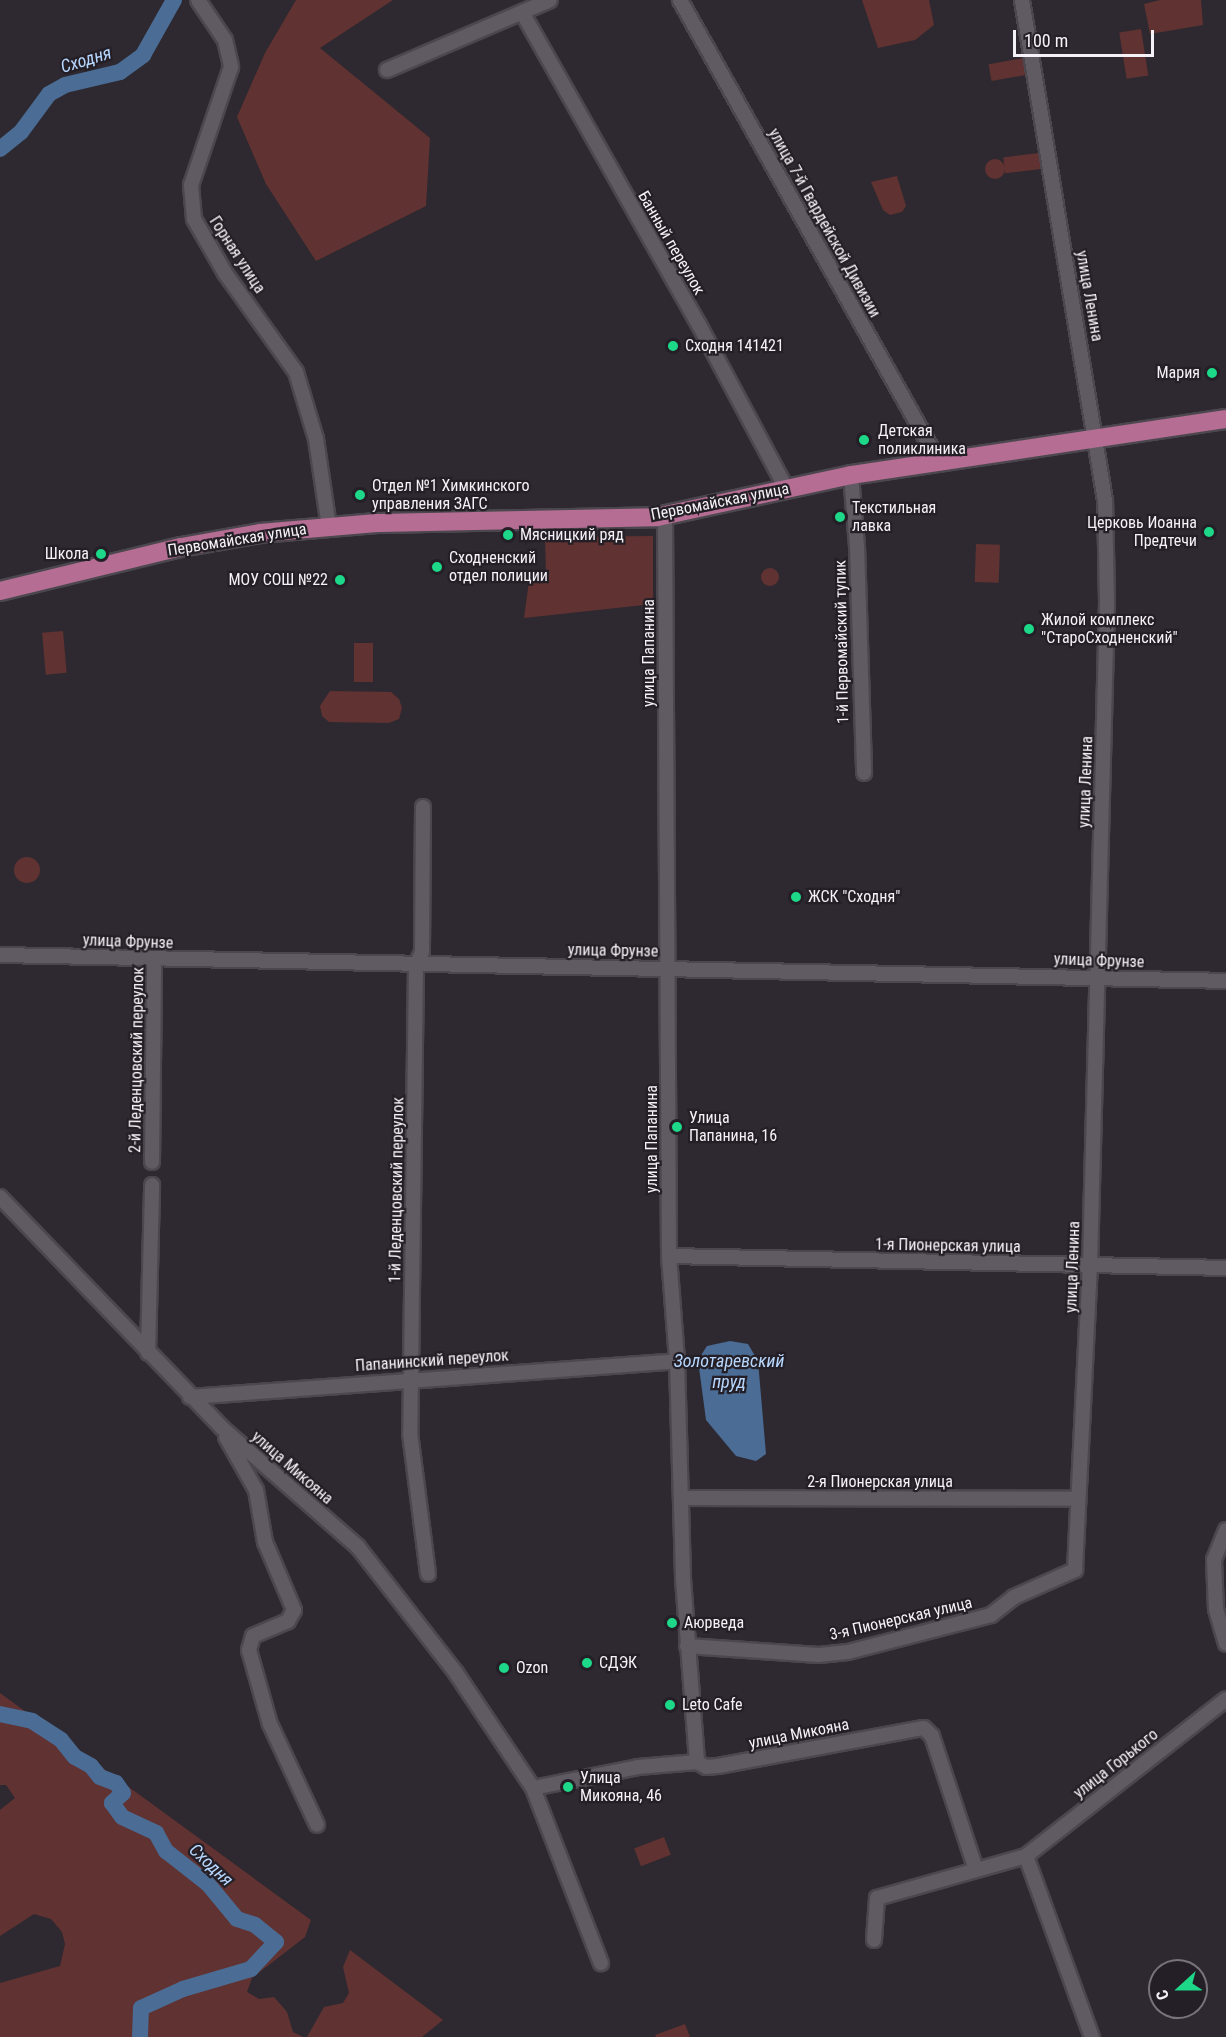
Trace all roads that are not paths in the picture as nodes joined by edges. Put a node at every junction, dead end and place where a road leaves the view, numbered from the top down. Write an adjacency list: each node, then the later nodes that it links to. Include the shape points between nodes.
1 (198, 0): 13 (street, Горная улица, via 225,40 231,67 192,185 194,219 225,273 296,372 316,439)
2 (549, 0): 5 (street)
3 (680, 0): 9 (street, улица 7-й Гвардейской Дивизии)
4 (1022, 0): 8 (street, улица Ленина)
5 (523, 14): 6 (street); 11 (street, Банный переулок, via 699,325)
6 (387, 70)
7 (1226, 419): 8 (main road, Первомайская улица)
8 (1096, 435): 9 (main road, Первомайская улица); 21 (street, улица Ленина, via 1105,500 1108,595)
9 (939, 462): 10 (main road, Первомайская улица)
10 (850, 475): 11 (main road, Первомайская улица); 15 (street, 1-й Первомайский тупик, via 857,546)
11 (787, 490): 12 (main road, Первомайская улица)
12 (665, 516): 13 (main road, Первомайская улица); 20 (street, улица Папанина)
13 (329, 526): 14 (main road, Первомайская улица, via 206,541)
14 (0, 591)
15 (864, 773)
16 (423, 807): 19 (street, 1-й Леденцовский переулок, via 422,952)
17 (0, 955): 18 (street, улица Фрунзе)
18 (154, 959): 19 (street, улица Фрунзе); 23 (street, 2-й Леденцовский переулок)
19 (416, 965): 20 (street, улица Фрунзе); 31 (street, 1-й Леденцовский переулок)
20 (666, 968): 21 (street, улица Фрунзе); 26 (street, улица Папанина)
21 (1097, 977): 22 (street, улица Фрунзе); 27 (street, улица Ленина)
22 (1226, 981)
23 (152, 1162)
24 (152, 1185): 29 (street)
25 (0, 1197): 29 (street, улица Микояна)
26 (669, 1257): 27 (street, 1-я Пионерская улица); 30 (street, улица Папанина)
27 (1090, 1265): 28 (street, 1-я Пионерская улица); 35 (street, улица Ленина)
28 (1226, 1268)
29 (148, 1353): 32 (street, улица Микояна)
30 (677, 1361): 31 (street, Папанинский переулок); 34 (street, улица Папанина)
31 (412, 1378): 32 (street, Папанинский переулок); 38 (street, 1-й Леденцовский переулок, via 410,1433)
32 (189, 1396): 33 (street, улица Микояна)
33 (221, 1427): 43 (street, улица Микояна, via 358,1547 456,1673); 44 (street, via 256,1490 265,1542 294,1610 288,1621 253,1636 249,1650 270,1724)
34 (681, 1498): 35 (street, 2-я Пионерская улица); 40 (street, улица Папанина)
35 (1078, 1499): 37 (street, улица Ленина)
36 (1226, 1530): 39 (street, via 1214,1560 1216,1609)
37 (1076, 1570): 40 (street, 3-я Пионерская улица, via 1014,1597 991,1615 848,1652 819,1655)
38 (428, 1574)
39 (1226, 1644)
40 (687, 1646): 42 (street, улица Папанина)
41 (1226, 1699): 45 (street, улица Горького)
42 (697, 1762): 43 (street, улица Микояна, via 638,1767); 46 (street, улица Микояна, via 706,1767 718,1766 924,1728 932,1736)
43 (533, 1788): 48 (street, улица Микояна)
44 (317, 1825)
45 (1026, 1856): 46 (street, улица Горького); 49 (street)
46 (975, 1867): 47 (street, улица Горького, via 877,1898)
47 (874, 1940)
48 (601, 1963)
49 (1092, 2037)

